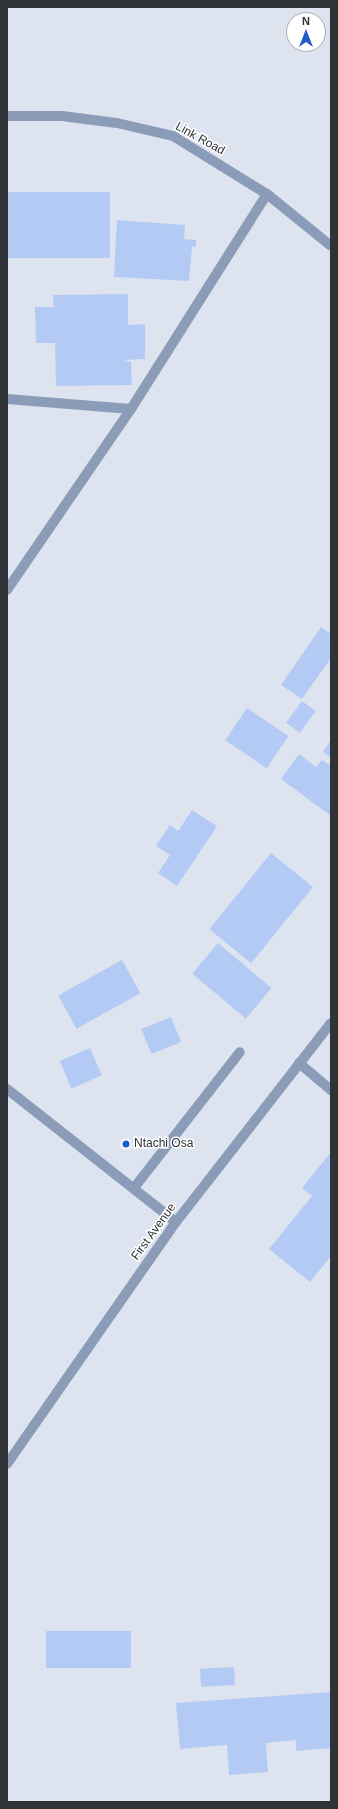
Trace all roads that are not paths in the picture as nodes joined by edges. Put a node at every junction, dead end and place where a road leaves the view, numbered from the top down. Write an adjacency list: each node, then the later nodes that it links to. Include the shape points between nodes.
1 (7, 116): 2 (street, Link Road, via 70,117 117,123 173,136)
2 (267, 194): 3 (street, Link Road); 5 (street)
3 (331, 246)
4 (7, 399): 5 (street)
5 (131, 409): 6 (street)
6 (7, 590)
7 (331, 1022): 9 (street, First Avenue)
8 (240, 1052): 12 (street)
9 (299, 1063): 11 (street); 13 (street, First Avenue)
10 (7, 1089): 12 (street)
11 (331, 1090)
12 (134, 1188): 13 (street)
13 (176, 1222): 14 (street, First Avenue)
14 (7, 1464)

